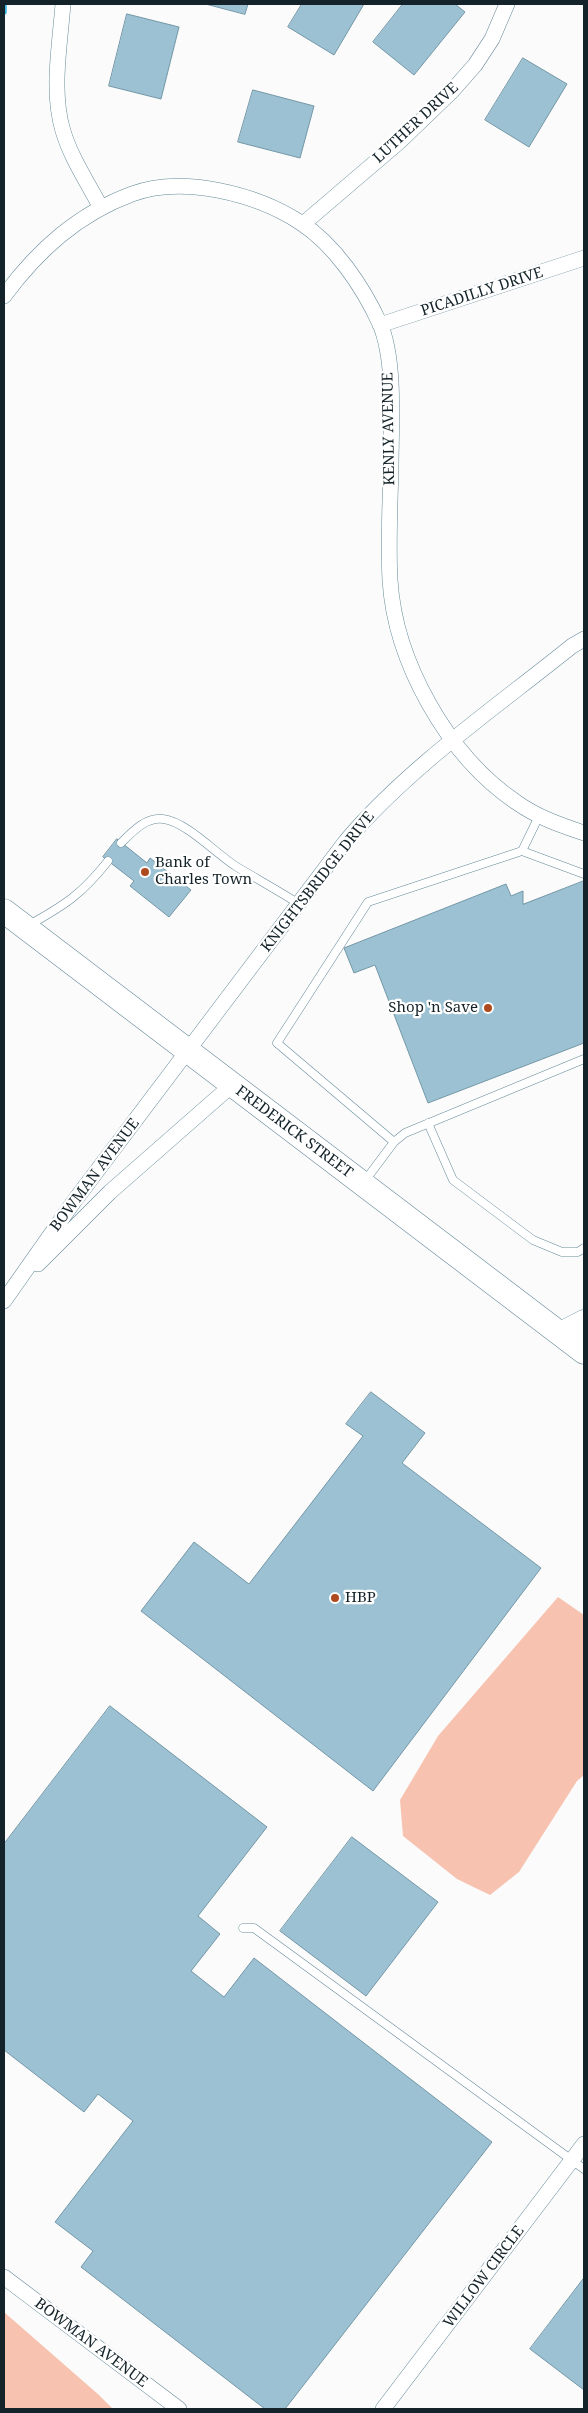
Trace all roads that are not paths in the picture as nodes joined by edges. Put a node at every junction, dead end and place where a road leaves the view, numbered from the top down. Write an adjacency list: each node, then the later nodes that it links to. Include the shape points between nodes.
1 (63, 4): 3 (street, via 58,94 62,130 71,154)
2 (507, 4): 4 (street, LUTHER DRIVE, via 492,39 452,91)
3 (101, 208): 4 (street, KENLY AVENUE, via 135,193 174,187 207,189 237,194); 6 (street, KENLY AVENUE, via 68,228 37,255)
4 (302, 224): 7 (street, KENLY AVENUE, via 334,253 355,280)
5 (584, 258): 7 (street, PICADILLY DRIVE)
6 (4, 296)
7 (380, 325): 9 (street, KENLY AVENUE, via 392,400 390,520 392,590 397,622 424,695)
8 (584, 639): 9 (street, KNIGHTSBRIDGE DRIVE)
9 (452, 742): 10 (street, KENLY AVENUE, via 489,780 515,802); 16 (street, KNIGHTSBRIDGE DRIVE, via 372,811)
10 (539, 816): 11 (street, KENLY AVENUE); 13 (lane)
11 (584, 833)
12 (121, 842): 16 (lane, via 150,820 164,819 180,825 236,866)
13 (522, 850): 15 (lane); 23 (lane, via 368,902 277,1043)
14 (108, 861): 18 (lane, via 87,887 65,905)
15 (584, 874)
16 (299, 904): 19 (street, KNIGHTSBRIDGE DRIVE)
17 (4, 911): 18 (main road, FREDERICK STREET)
18 (25, 927): 19 (main road, FREDERICK STREET)
19 (188, 1050): 21 (main road, FREDERICK STREET); 26 (street, BOWMAN AVENUE, via 74,1200)
20 (584, 1059): 22 (lane)
21 (232, 1085): 24 (main road, FREDERICK STREET); 26 (street, via 110,1192)
22 (428, 1123): 23 (lane); 25 (lane, via 453,1180 533,1240 562,1252 578,1252)
23 (394, 1142): 24 (lane)
24 (362, 1184): 28 (main road, FREDERICK STREET)
25 (584, 1248)
26 (6, 1297)
27 (584, 1322): 28 (main road)
28 (561, 1334): 29 (main road, FREDERICK STREET)
29 (584, 1352)
30 (243, 1928): 32 (lane, via 254,1928)
31 (584, 2144): 32 (street, WILLOW CIRCLE)
32 (578, 2164): 35 (street, WILLOW CIRCLE)
33 (4, 2277): 34 (street, BOWMAN AVENUE)
34 (179, 2409)
35 (383, 2409)

